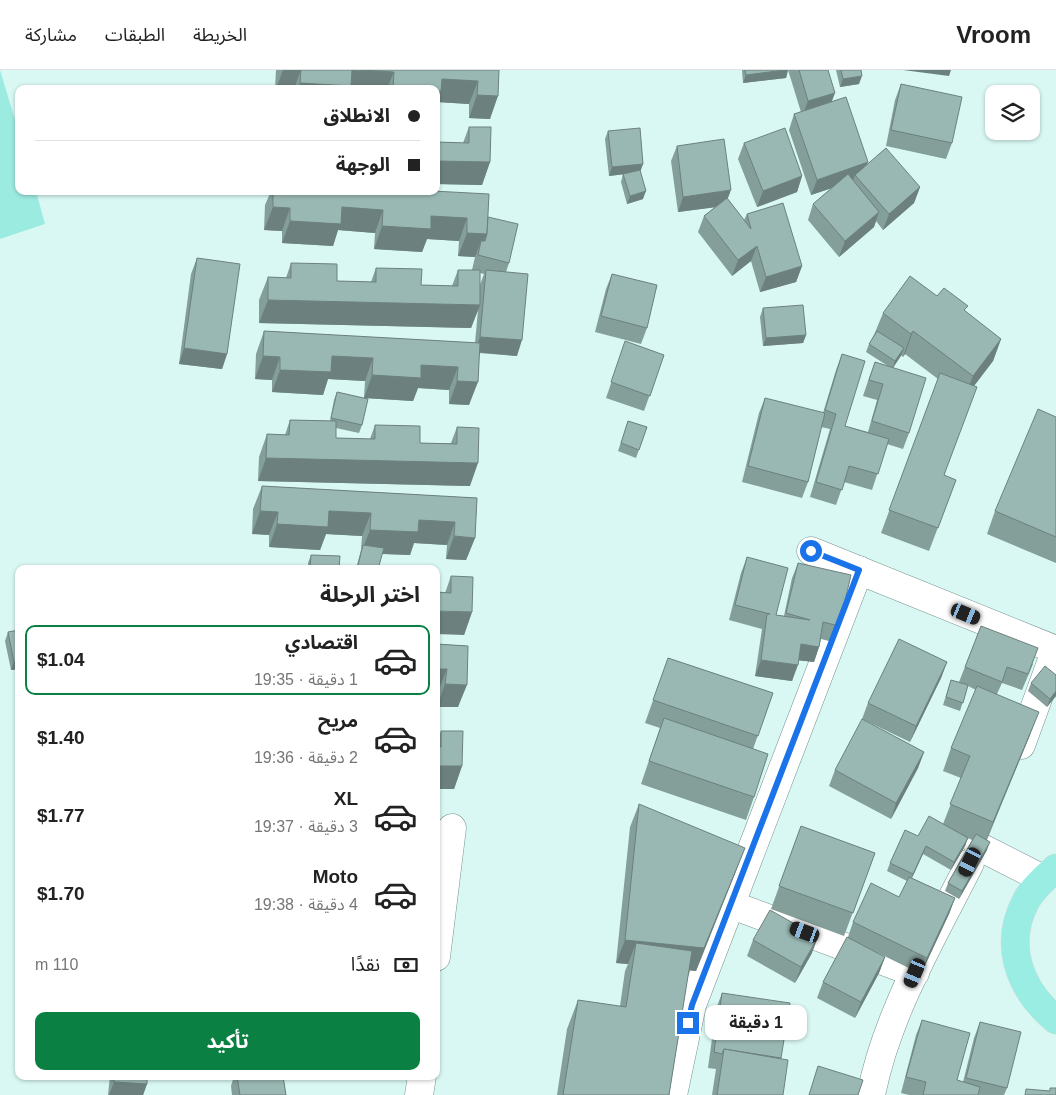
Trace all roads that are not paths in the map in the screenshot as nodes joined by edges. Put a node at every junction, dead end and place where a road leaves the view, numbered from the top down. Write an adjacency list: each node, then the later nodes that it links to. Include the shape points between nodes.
1 (811, 551): 2 (street)
2 (859, 570): 3 (street); 9 (street)
3 (1056, 650): 4 (street)
4 (1012, 766)
5 (990, 819): 7 (street)
6 (452, 828): 10 (street)
7 (978, 846): 8 (street); 11 (street)
8 (1050, 873): 12 (main road, via 1027,899 1017,928 1015,956 1027,987)
9 (732, 906): 11 (street); 15 (street, via 692,1005)
10 (440, 924)
11 (915, 973): 16 (street, via 878,1061)
12 (1056, 1020)
13 (421, 1080): 14 (street)
14 (419, 1095)
15 (673, 1095)
16 (871, 1095)

